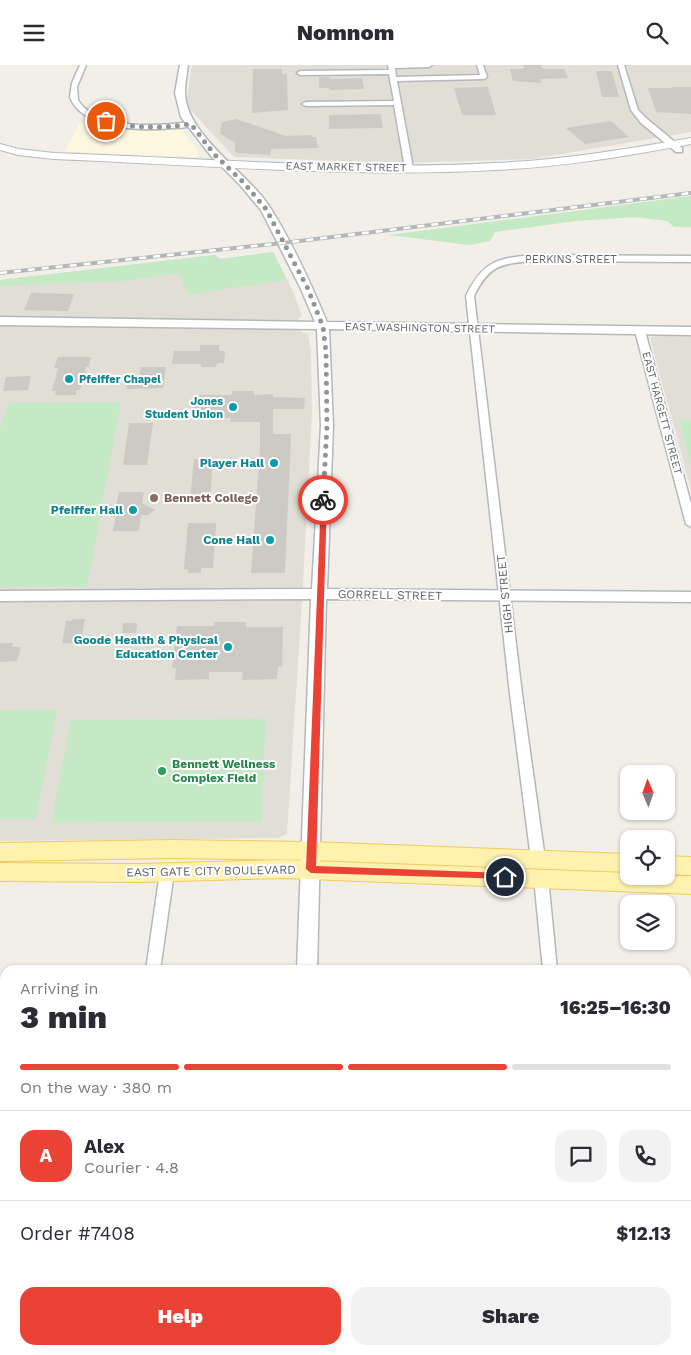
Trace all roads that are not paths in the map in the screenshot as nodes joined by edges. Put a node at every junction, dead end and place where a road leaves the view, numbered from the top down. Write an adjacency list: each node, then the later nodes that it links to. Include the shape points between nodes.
1 (83, 65): 10 (street, via 73,95 78,106 96,117 135,127)
2 (184, 65): 10 (street, via 180,93 182,108)
3 (428, 65): 6 (street)
4 (480, 65): 6 (street, via 484,77)
5 (622, 65): 13 (street, via 635,110 644,121)
6 (392, 70): 7 (street); 8 (street)
7 (300, 73)
8 (397, 103): 9 (street); 18 (street)
9 (306, 104)
10 (191, 124): 17 (street)
11 (691, 141): 13 (main road, EAST MARKET STREET)
12 (0, 147): 14 (main road, EAST MARKET STREET)
13 (681, 147): 17 (main road, EAST MARKET STREET, via 582,166 447,176); 18 (main road, EAST MARKET STREET, via 540,164)
14 (54, 157): 16 (main road); 17 (main road, EAST MARKET STREET)
15 (8, 161): 16 (main road, EAST MARKET STREET)
16 (32, 162): 17 (main road, EAST MARKET STREET)
17 (227, 167): 18 (main road, EAST MARKET STREET); 21 (street, via 266,209 308,289)
18 (409, 168)
19 (691, 259): 22 (street, PERKINS STREET, via 535,258 503,263 480,276 470,296)
20 (0, 321): 21 (street, EAST WASHINGTON STREET)
21 (323, 327): 22 (street, EAST WASHINGTON STREET); 26 (street, via 327,426)
22 (475, 329): 23 (street, EAST WASHINGTON STREET); 27 (street, HIGH STREET)
23 (640, 331): 24 (street, EAST WASHINGTON STREET); 25 (street, EAST HARGETT STREET)
24 (691, 331)
25 (691, 524)
26 (319, 594): 27 (street, GORRELL STREET); 28 (street, GORRELL STREET); 31 (street)
27 (506, 595): 29 (street, GORRELL STREET); 35 (street, HIGH STREET)
28 (0, 596)
29 (691, 597)
30 (0, 852): 31 (main road, EAST GATE CITY BOULEVARD, via 173,849)
31 (311, 860): 35 (main road, EAST GATE CITY BOULEVARD); 36 (main road, EAST GATE CITY BOULEVARD); 40 (street)
32 (620, 864): 35 (main road, EAST GATE CITY BOULEVARD)
33 (675, 865): 34 (main road)
34 (691, 866)
35 (540, 869): 38 (main road, EAST GATE CITY BOULEVARD); 41 (street, HIGH STREET)
36 (167, 872): 37 (main road, EAST GATE CITY BOULEVARD); 39 (street)
37 (0, 873)
38 (691, 885)
39 (154, 965)
40 (307, 965)
41 (550, 965)

